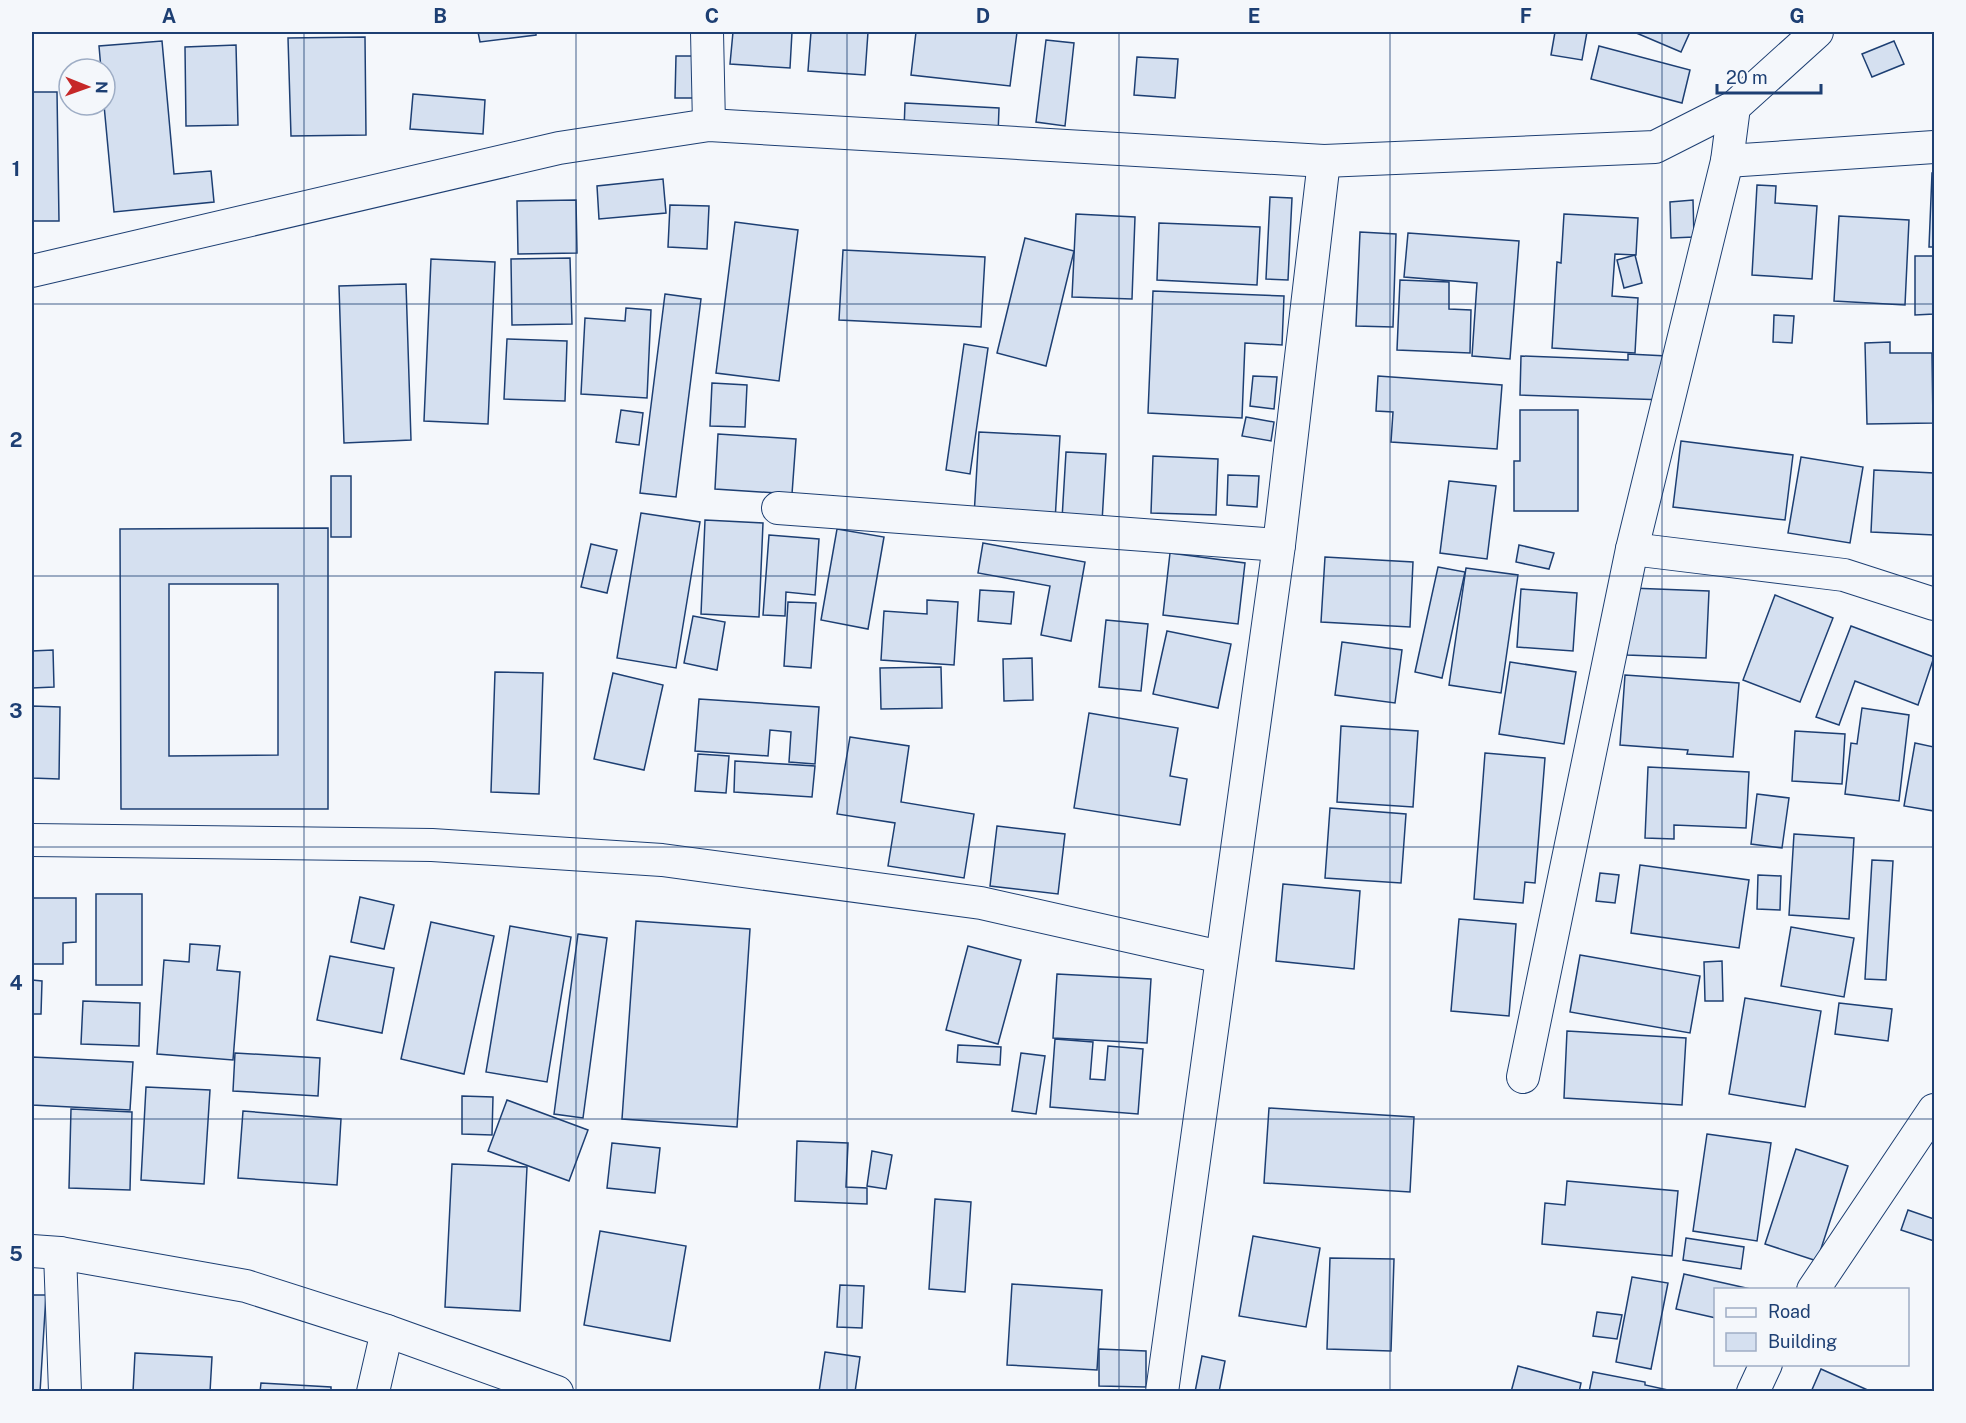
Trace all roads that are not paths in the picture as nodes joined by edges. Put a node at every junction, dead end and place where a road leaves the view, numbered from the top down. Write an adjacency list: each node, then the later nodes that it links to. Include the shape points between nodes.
1 (707, 32): 4 (street)
2 (1817, 32): 3 (street)
3 (1734, 107): 6 (street, via 1655,147); 7 (street)
4 (709, 125): 6 (street); 8 (street, via 559,148)
5 (1935, 147): 7 (street)
6 (1324, 161): 10 (street)
7 (1727, 161): 11 (street)
8 (32, 271)
9 (778, 508): 10 (street)
10 (1279, 545): 14 (street)
11 (1632, 549): 12 (street, via 1844,575); 15 (street)
12 (1935, 604)
13 (32, 840): 14 (street, via 432,845 662,860 981,903)
14 (1221, 957): 24 (street)
15 (1523, 1077)
16 (1935, 1110): 18 (street)
17 (46, 1252): 19 (street, via 246,1286); 21 (street)
18 (1814, 1288)
19 (387, 1331): 22 (street); 23 (street)
20 (1766, 1366): 25 (street)
21 (65, 1392)
22 (373, 1392)
23 (557, 1392)
24 (1162, 1392)
25 (1753, 1392)

